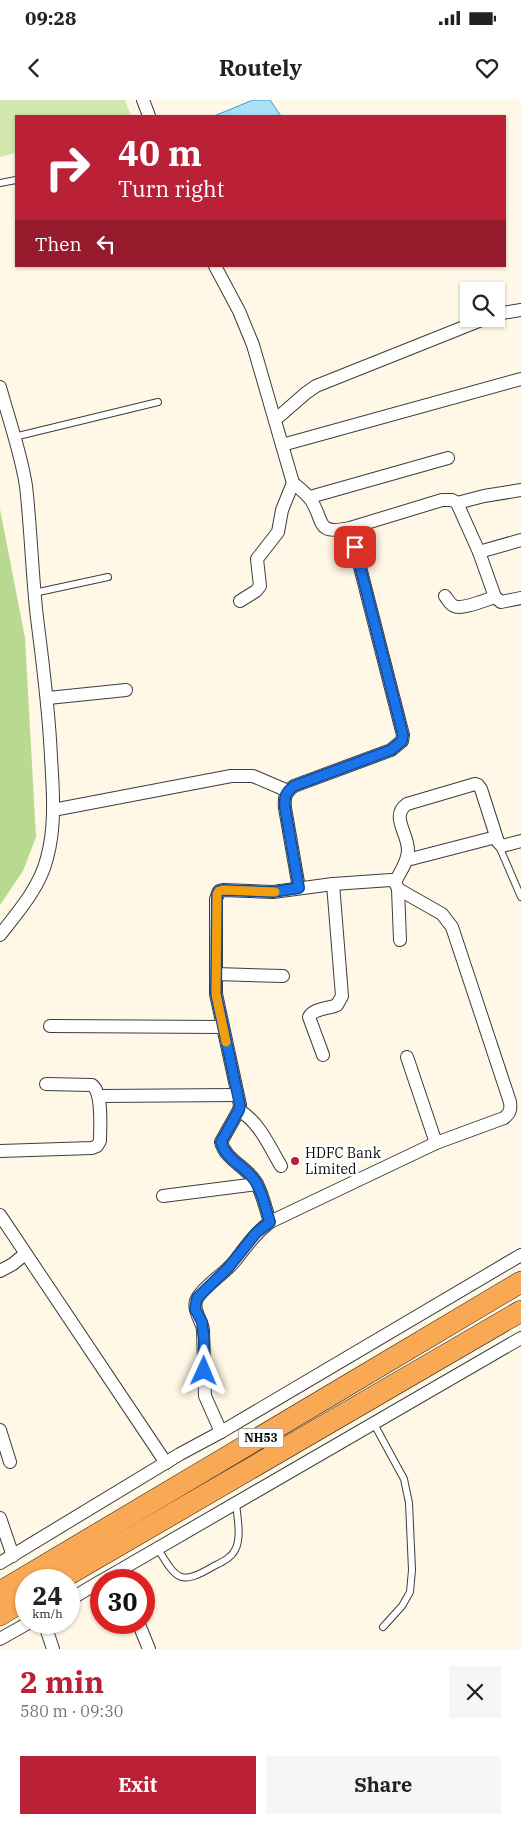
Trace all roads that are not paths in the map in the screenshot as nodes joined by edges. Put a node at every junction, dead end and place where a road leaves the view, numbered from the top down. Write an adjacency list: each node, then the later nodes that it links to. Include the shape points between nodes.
1 (143, 100): 2 (street)
2 (150, 115)
3 (15, 180): 4 (lane)
4 (0, 183)
5 (219, 267): 12 (street, via 253,345)
6 (521, 310): 7 (street)
7 (505, 313)
8 (464, 327): 12 (street, via 316,386)
9 (521, 379): 14 (street)
10 (0, 387): 13 (street)
11 (158, 402): 13 (lane)
12 (275, 420): 14 (street)
13 (14, 438): 24 (street, via 26,485)
14 (282, 445): 16 (street)
15 (448, 458): 18 (street)
16 (293, 483): 18 (street); 28 (street, via 282,510 278,532 257,559 260,586)
17 (521, 490): 19 (street)
18 (310, 497): 20 (street, via 319,520 328,529)
19 (457, 502): 20 (street, via 442,500); 22 (street)
20 (350, 528): 31 (street, via 402,741 391,750)
21 (521, 540): 22 (street)
22 (479, 552): 26 (street)
23 (108, 577): 24 (lane)
24 (34, 594): 30 (street)
25 (445, 596): 26 (street, via 457,607)
26 (495, 597): 27 (street, via 501,602)
27 (521, 598)
28 (240, 601)
29 (126, 690): 30 (street)
30 (48, 698): 32 (street)
31 (288, 791): 32 (street, via 253,776 231,776); 38 (street, via 284,798 285,808)
32 (53, 810): 40 (street, via 47,860 37,883)
33 (497, 840): 34 (street, via 502,846); 35 (street); 35 (street, via 481,789 470,784 401,808 399,818 407,840); 39 (lane)
34 (521, 841)
35 (406, 860): 37 (street)
36 (333, 884): 37 (street, via 386,879); 38 (street); 46 (street, via 342,996 337,1005 315,1011 309,1017)
37 (396, 886): 41 (street); 52 (street, via 448,919 511,1108 504,1118)
38 (299, 888): 42 (street, via 273,892 219,891 216,899)
39 (521, 897)
40 (0, 935)
41 (400, 940)
42 (216, 974): 43 (street); 45 (street, via 216,994)
43 (283, 976)
44 (50, 1026): 45 (street)
45 (223, 1027): 49 (street)
46 (322, 1055)
47 (407, 1057): 52 (street)
48 (46, 1084): 50 (street, via 92,1085)
49 (238, 1095): 50 (street); 51 (street)
50 (99, 1096): 53 (street, via 100,1141 97,1146)
51 (239, 1110): 54 (street, via 256,1125); 55 (street, via 221,1142 227,1154)
52 (436, 1143): 58 (street)
53 (0, 1151)
54 (281, 1166)
55 (257, 1184): 56 (street); 58 (street)
56 (163, 1196)
57 (0, 1215): 59 (street)
58 (270, 1222): 67 (street, via 197,1298 195,1309 203,1330 205,1396)
59 (25, 1254): 61 (street); 69 (street)
60 (521, 1255): 67 (street)
61 (0, 1271)
62 (521, 1282): 77 (highway, NH53)
63 (521, 1311): 75 (highway, NH53)
64 (521, 1338): 65 (street)
65 (374, 1424): 70 (street); 80 (lane, via 404,1479 409,1503 410,1592)
66 (0, 1430): 68 (street)
67 (221, 1432): 69 (street)
68 (10, 1462)
69 (166, 1463): 73 (street)
70 (236, 1503): 72 (street); 72 (lane, via 238,1539 229,1558 195,1577 185,1579 170,1568)
71 (0, 1518): 73 (street)
72 (158, 1548): 76 (street)
73 (13, 1556): 74 (street)
74 (0, 1563)
75 (78, 1569)
76 (123, 1569)
77 (0, 1592)
78 (15, 1606): 79 (highway)
79 (0, 1615)
80 (384, 1627)
81 (15, 1630): 84 (street)
82 (48, 1634): 85 (street)
83 (143, 1634): 86 (street)
84 (0, 1639)
85 (53, 1649)
86 (149, 1649)

